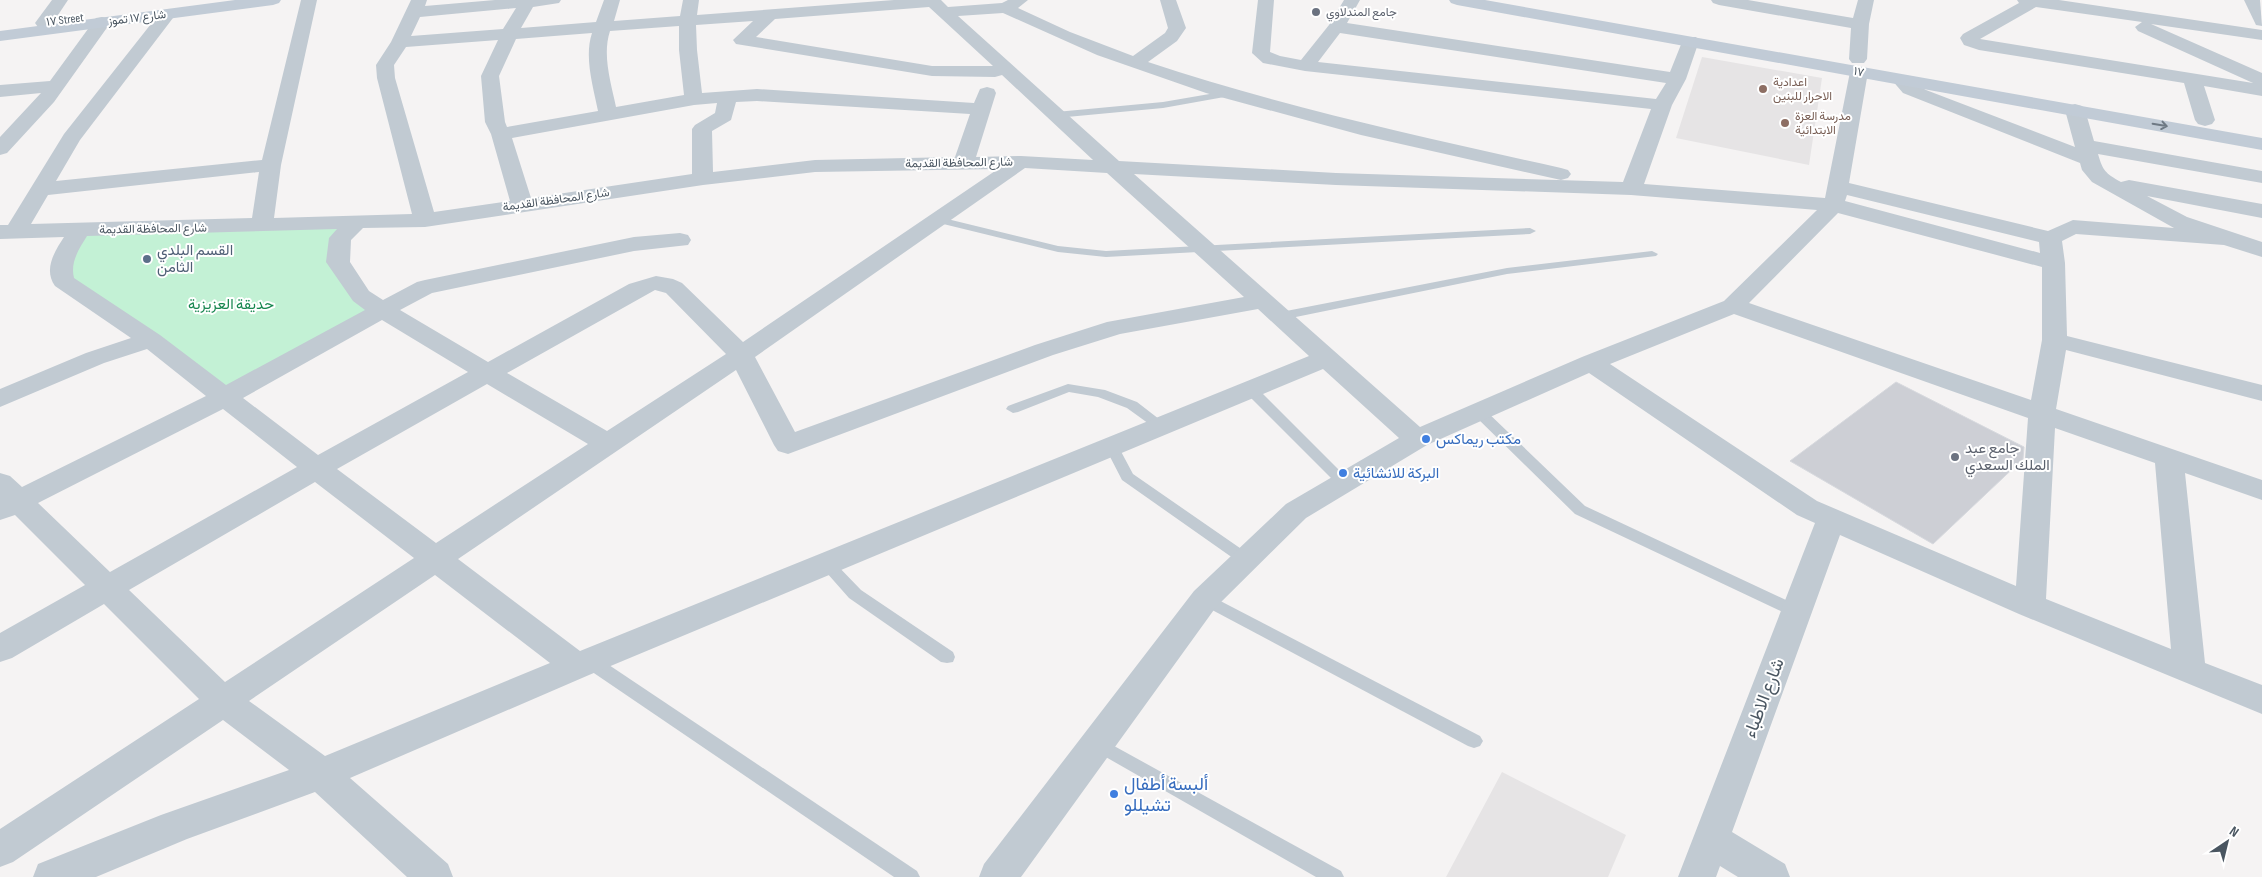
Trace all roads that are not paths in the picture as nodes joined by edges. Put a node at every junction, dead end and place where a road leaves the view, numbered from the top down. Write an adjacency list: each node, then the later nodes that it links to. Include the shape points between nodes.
1 (60, 0): 27 (street)
2 (219, 0): 27 (main road, ١٧ Street)
3 (273, 0): 23 (main road, شارع ١٧ تموز)
4 (309, 0): 64 (street)
5 (553, 0): 16 (street)
6 (612, 0): 29 (street)
7 (692, 0): 24 (street)
8 (1168, 0): 37 (street, via 1177,28 1171,37)
9 (1266, 0): 38 (street, via 1261,53 1273,60)
10 (1352, 0): 30 (street)
11 (1457, 0): 35 (main road, ١٧)
12 (1524, 0): 39 (main road, ١٧)
13 (1719, 0): 28 (street)
14 (1866, 0): 28 (street)
15 (2252, 0): 25 (street)
16 (529, 1): 20 (street); 32 (street)
17 (2029, 1): 21 (street); 42 (street, via 1969,38 1970,41)
18 (1013, 4): 19 (street); 37 (street, via 1046,30)
19 (936, 5): 22 (street); 40 (street)
20 (416, 6): 36 (street)
21 (2115, 7): 33 (street); 44 (street)
22 (772, 13): 24 (street); 40 (street, via 742,40 932,71)
23 (168, 14): 26 (main road, شارع ١٧ تموز); 69 (street, via 70,138)
24 (687, 19): 29 (street); 50 (street, via 687,52)
25 (2262, 21)
26 (102, 22): 34 (main road, شارع ١٧ تموز); 45 (street)
27 (44, 23): 31 (main road, ١٧ Street)
28 (1860, 24): 39 (street)
29 (603, 26): 32 (street); 54 (street, via 598,42 600,76)
30 (1336, 27): 38 (street); 43 (street)
31 (0, 28)
32 (510, 32): 36 (street); 58 (street, via 490,76 496,122)
33 (2262, 35)
34 (0, 36)
35 (1690, 41): 39 (main road, ١٧); 43 (street)
36 (400, 42): 75 (street, via 386,65 386,78)
37 (1135, 63): 48 (street)
38 (1305, 66): 51 (street)
39 (1859, 66): 41 (main road, ١٧); 56 (main road, ١٧); 71 (street)
40 (997, 67): 52 (street); 55 (street)
41 (1900, 79): 53 (main road, ١٧); 61 (street, via 1919,94)
42 (2192, 79): 46 (street); 56 (street)
43 (1677, 80): 51 (street)
44 (2262, 80)
45 (56, 86): 47 (street); 60 (street)
46 (2262, 90)
47 (0, 91)
48 (1227, 94): 55 (lane, via 1144,109); 70 (street, via 1371,132)
49 (728, 97): 50 (street); 52 (street, via 757,95); 67 (street, via 724,116 702,128)
50 (694, 99): 54 (street)
51 (1662, 105): 70 (street)
52 (980, 109): 62 (street)
53 (2075, 110): 59 (main road, ١٧, one-way to 59); 61 (street)
54 (608, 113): 58 (street)
55 (1056, 115): 65 (street)
56 (2204, 120): 57 (main road, ١٧)
57 (2262, 131)
58 (501, 134): 72 (street)
59 (2262, 144)
60 (0, 149)
61 (2088, 153): 66 (street); 68 (street, via 2092,170)
62 (964, 162): 63 (street, شارع المحافظة القديمة); 67 (street, شارع المحافظة القديمة, via 815,166)
63 (1021, 162): 65 (street, شارع المحافظة القديمة); 74 (street)
64 (271, 165): 69 (street); 77 (street)
65 (1112, 166): 70 (street, شارع المحافظة القديمة, via 1336,179); 83 (street)
66 (2262, 177)
67 (703, 179): 72 (street, شارع المحافظة القديمة)
68 (2105, 182): 73 (street); 81 (street, via 2179,222)
69 (41, 189): 80 (street)
70 (1628, 189): 71 (street)
71 (1836, 196): 84 (street); 87 (street)
72 (522, 205): 75 (street, شارع المحافظة القديمة)
73 (2262, 211)
74 (935, 219): 83 (lane, via 1079,252); 92 (street)
75 (425, 220): 76 (street, شارع المحافظة القديمة)
76 (356, 223): 77 (street, شارع المحافظة القديمة); 89 (street, via 340,238 338,262 361,296)
77 (262, 226): 78 (street, شارع المحافظة القديمة)
78 (80, 230): 80 (street, شارع المحافظة القديمة); 90 (street, via 60,266 63,281)
79 (1530, 231): 83 (lane)
80 (8, 232)
81 (2226, 238): 84 (street, via 2073,227); 85 (street)
82 (680, 240): 89 (street, via 634,244 440,282 411,293)
83 (1207, 250): 88 (street)
84 (2051, 250): 91 (street)
85 (2262, 250)
86 (1652, 254): 88 (lane, via 1507,271)
87 (1732, 306): 94 (street); 102 (street)
88 (1273, 308): 92 (street, via 1116,327 1044,350 788,444); 93 (street)
89 (382, 310): 95 (street); 98 (street)
90 (151, 340): 98 (street); 99 (street, via 95,358)
91 (2055, 340): 97 (street); 102 (street)
92 (741, 355): 95 (street, via 674,288 664,282 637,289); 105 (street)
93 (1326, 358): 96 (street); 104 (street)
94 (1591, 363): 101 (street); 112 (street, via 1807,508)
95 (486, 373): 105 (street); 108 (street)
96 (1250, 390): 103 (street); 109 (lane)
97 (2262, 393)
98 (225, 397): 108 (street); 111 (street)
99 (0, 399)
100 (1013, 409): 103 (lane, via 1068,388 1100,393 1132,405)
101 (1479, 412): 104 (street); 119 (lane, via 1580,510)
102 (2042, 414): 107 (street); 118 (street)
103 (1161, 426): 106 (street)
104 (1417, 439): 109 (street)
105 (606, 444): 113 (street)
106 (1112, 446): 114 (lane, via 1127,477); 115 (street)
107 (2169, 459): 110 (street); 123 (street)
108 (316, 468): 113 (street); 116 (street)
109 (1344, 482): 114 (street, via 1296,511)
110 (2262, 490)
111 (6, 498): 116 (street)
112 (1831, 518): 118 (street); 119 (street, شارع الاطباء)
113 (435, 557): 122 (street); 124 (street)
114 (1245, 559): 117 (street)
115 (827, 564): 121 (lane, via 855,594); 122 (street)
116 (107, 588): 120 (street); 124 (street)
117 (1205, 599): 126 (lane); 127 (street)
118 (2030, 606): 123 (street)
119 (1796, 612): 129 (street, شارع الاطباء)
120 (0, 649)
121 (947, 657)
122 (584, 664): 128 (street); 133 (lane)
123 (2189, 668): 125 (street)
124 (222, 700): 128 (street); 130 (street)
125 (2262, 700)
126 (1474, 741)
127 (1096, 743): 134 (street); 135 (lane)
128 (321, 774): 131 (street, via 174,827); 132 (street)
129 (1711, 839): 136 (street, شارع الاطباء); 137 (street)
130 (0, 848)
131 (66, 875)
132 (434, 877)
133 (910, 877)
134 (998, 877)
135 (1334, 877)
136 (1697, 877)
137 (1771, 877)

